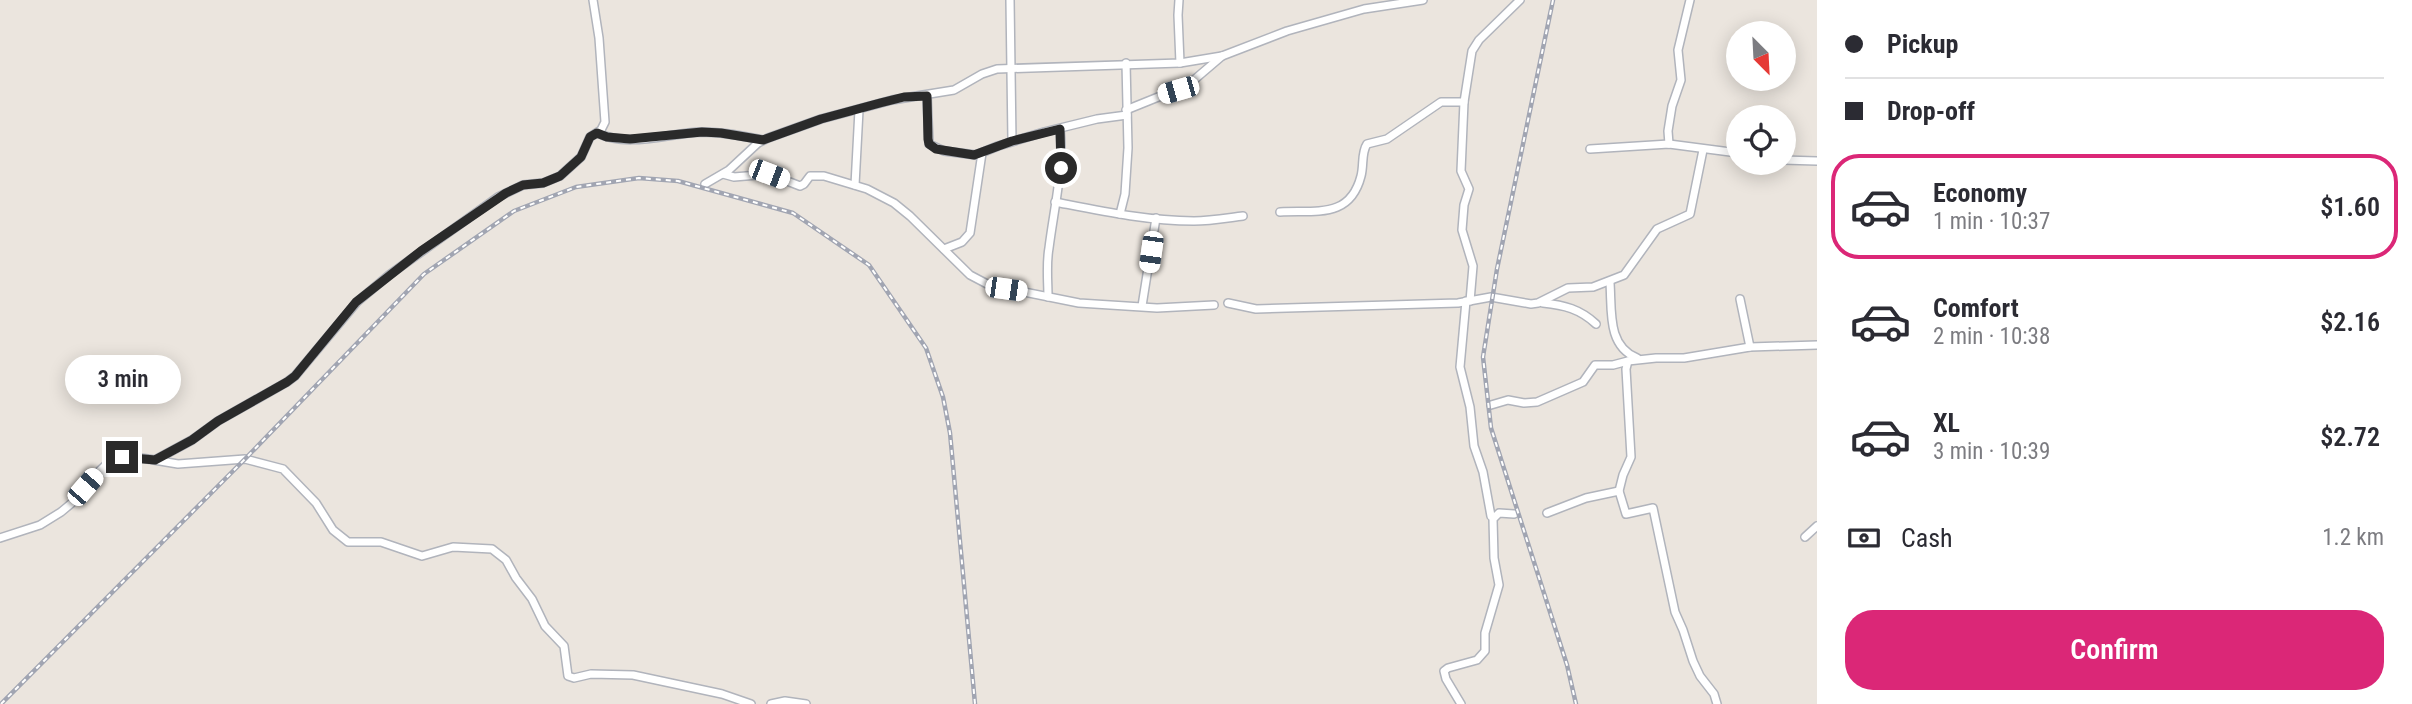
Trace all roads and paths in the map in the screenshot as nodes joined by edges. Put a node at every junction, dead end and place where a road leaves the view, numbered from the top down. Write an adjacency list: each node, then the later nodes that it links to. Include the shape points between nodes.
1 (593, 0): 16 (street, via 606,110 604,127)
2 (1010, 0): 10 (street)
3 (1180, 0): 9 (street)
4 (1423, 0): 7 (street, via 1352,12)
5 (1520, 0): 12 (street, via 1472,51)
6 (1690, 0): 19 (street, via 1678,50 1681,80 1672,106)
7 (1222, 56): 9 (street); 14 (street, via 1188,85)
8 (1126, 63): 9 (street); 10 (street); 14 (street)
9 (1180, 63)
10 (1010, 67): 11 (street); 18 (street)
11 (927, 96): 13 (street); 23 (street, via 931,146)
12 (1464, 102): 30 (street, via 1441,102 1390,138 1367,144 1355,193 1343,205); 40 (street, via 1461,171 1469,188 1462,230 1473,266)
13 (859, 110): 17 (street); 28 (street)
14 (1126, 113): 15 (street); 31 (street, via 1128,148)
15 (1060, 129): 18 (street); 29 (street, via 1062,157)
16 (597, 133): 17 (street, via 630,139 712,133); 51 (street, via 590,137 581,157 560,176 506,193 397,269 356,302 291,379)
17 (763, 140): 26 (street)
18 (1012, 141): 23 (street)
19 (1670, 144): 20 (street); 21 (street)
20 (1590, 149)
21 (1703, 150): 22 (street); 37 (street, via 1690,214 1657,229 1628,271)
22 (1726, 152)
23 (982, 153): 36 (street, via 970,233)
24 (1796, 160): 25 (street)
25 (1817, 161)
26 (723, 174): 27 (street); 28 (street, via 769,174 800,186 810,176 824,176)
27 (705, 184)
28 (855, 185): 36 (street, via 901,209)
29 (1055, 202): 31 (street); 38 (street, via 1048,248)
30 (1280, 212)
31 (1120, 214): 32 (street)
32 (1141, 216): 34 (street); 35 (street)
33 (1242, 216): 34 (street, via 1195,221)
34 (1156, 218): 35 (street)
35 (1154, 233): 44 (street)
36 (944, 249): 38 (street, via 970,275 989,285)
37 (1610, 283): 42 (street, via 1568,288); 48 (street, via 1617,343)
38 (1048, 298): 44 (street)
39 (1740, 299): 47 (street)
40 (1468, 301): 41 (street, via 1255,309); 42 (street, via 1491,297); 55 (street, via 1460,367)
41 (1228, 303)
42 (1538, 303): 45 (street, via 1572,308)
43 (1214, 305): 44 (street)
44 (1142, 306)
45 (1596, 324)
46 (1817, 345): 47 (street)
47 (1750, 348): 48 (street, via 1684,359)
48 (1639, 359): 49 (street)
49 (1628, 360): 50 (street, via 1593,365 1583,382 1537,402 1508,400); 52 (street, via 1631,457)
50 (1491, 405)
51 (153, 460): 58 (street, via 117,459 95,475 61,512 40,525); 59 (street, via 178,464 245,459 283,469 316,503 333,530 348,541 381,542 422,556 453,547 492,549 506,560 547,628 564,646 568,676 633,676)
52 (1619, 491): 53 (street); 63 (street, via 1626,514 1653,508 1675,612 1693,661)
53 (1547, 513)
54 (1514, 514): 62 (street, via 1499,513 1493,519 1499,588 1485,633 1485,651 1477,660 1444,671)
55 (1492, 516)
56 (1817, 526): 57 (street)
57 (1805, 537)
58 (0, 538)
59 (751, 704)
60 (771, 704): 61 (street)
61 (806, 704)
62 (1461, 704)
63 (1717, 704)

